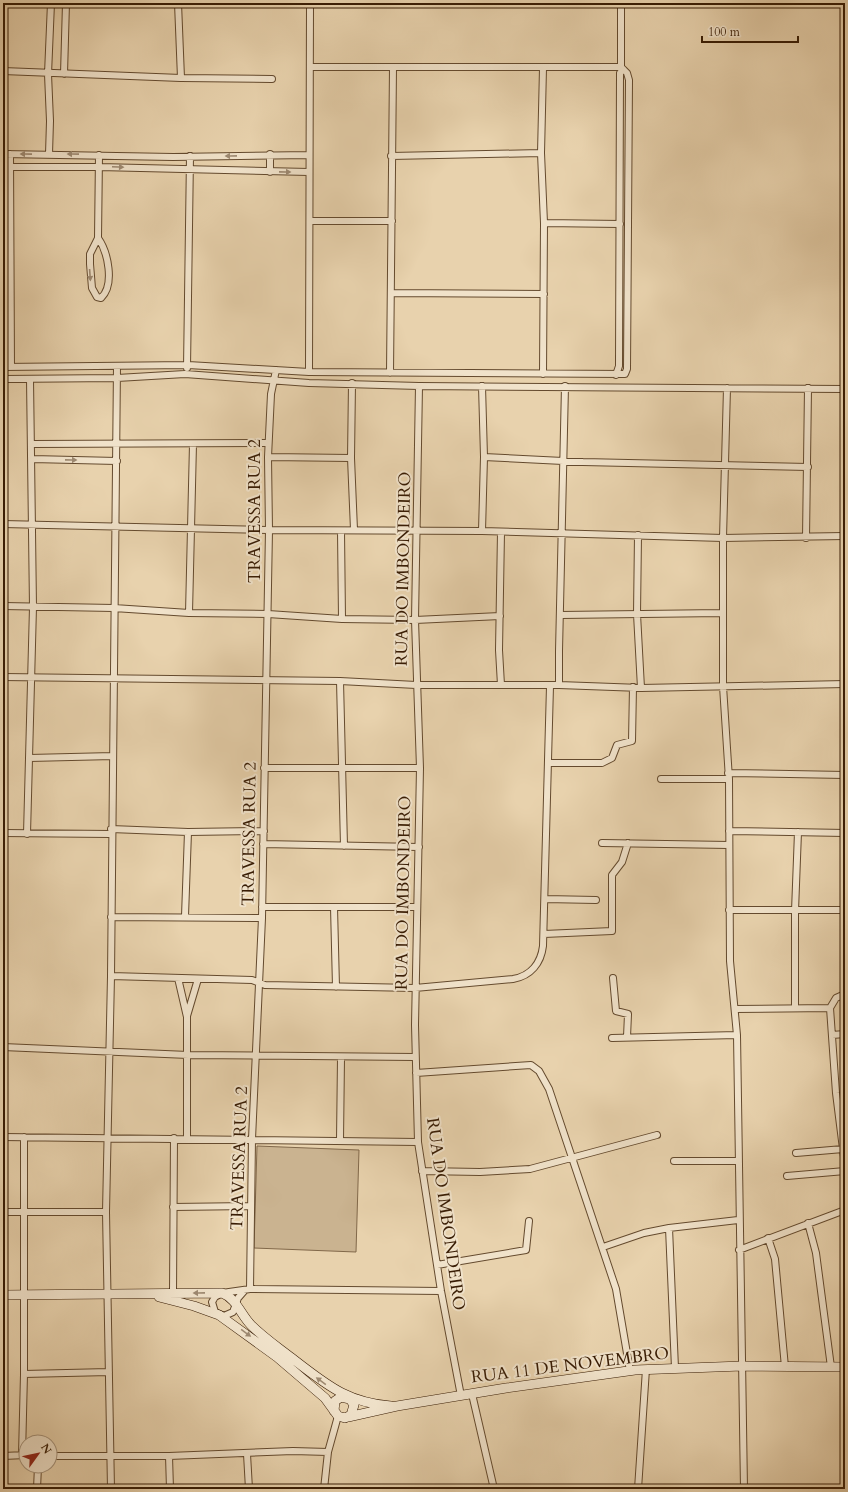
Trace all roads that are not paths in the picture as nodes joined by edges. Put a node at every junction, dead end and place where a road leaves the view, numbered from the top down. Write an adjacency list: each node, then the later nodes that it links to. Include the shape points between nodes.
1 (51, 3): 11 (street)
2 (66, 3): 12 (street)
3 (178, 3): 13 (street)
4 (310, 3): 6 (street)
5 (620, 3): 9 (street)
6 (311, 66): 7 (street); 20 (street)
7 (393, 67): 8 (street); 22 (street)
8 (543, 68): 9 (street); 15 (street)
9 (622, 68): 31 (street); 44 (street, via 629,80 627,369 625,374)
10 (3, 72): 11 (street)
11 (48, 74): 12 (street); 17 (street)
12 (64, 74): 13 (street)
13 (181, 78): 14 (street)
14 (272, 79)
15 (541, 153): 22 (street); 30 (street)
16 (6, 154): 17 (street, one-way to 16); 23 (street)
17 (49, 154): 19 (street, one-way to 17)
18 (270, 154): 20 (street); 21 (street, one-way to 21); 26 (street)
19 (99, 155): 21 (street); 24 (street)
20 (309, 155): 27 (street)
21 (190, 156): 25 (street)
22 (391, 156): 28 (street)
23 (6, 167): 24 (street); 38 (street)
24 (99, 167): 25 (street, one-way to 25); 32 (street)
25 (190, 170): 26 (street); 35 (street)
26 (270, 172): 27 (street, one-way to 27)
27 (309, 172): 29 (street)
28 (392, 221): 29 (street); 33 (street)
29 (310, 222): 40 (street)
30 (544, 223): 31 (street); 34 (street)
31 (620, 224): 44 (street, via 619,366)
32 (98, 238): 32 (street, one-way to 32, via 90,254 90,276 92,288 97,297 101,298 107,288 108,268 107,255)
33 (391, 293): 34 (street); 41 (street)
34 (544, 294): 43 (street)
35 (188, 365): 36 (street); 39 (street); 42 (street)
36 (117, 366): 38 (street); 45 (street)
37 (3, 367): 38 (street)
38 (11, 367)
39 (276, 370): 40 (street); 48 (street, TRAVESSA RUA 2)
40 (309, 372): 41 (street)
41 (390, 373): 43 (street)
42 (185, 374): 45 (street); 48 (street)
43 (543, 374): 44 (street)
44 (616, 375)
45 (117, 378): 47 (street); 59 (street)
46 (3, 379): 47 (street)
47 (30, 379): 57 (street)
48 (274, 380): 49 (street); 56 (street, TRAVESSA RUA 2)
49 (352, 383): 50 (street); 62 (street)
50 (419, 386): 51 (street); 74 (street, RUA DO IMBONDEIRO)
51 (482, 386): 52 (street); 61 (street)
52 (565, 386): 53 (street); 65 (street)
53 (727, 388): 54 (street); 66 (street)
54 (808, 388): 55 (street); 67 (street)
55 (845, 389)
56 (268, 443): 58 (street); 60 (street, TRAVESSA RUA 2)
57 (32, 444): 59 (street); 63 (street)
58 (193, 444): 59 (street); 71 (street)
59 (117, 445): 64 (street)
60 (268, 457): 62 (street); 72 (street, TRAVESSA RUA 2)
61 (484, 457): 65 (street); 75 (street)
62 (350, 458): 73 (street)
63 (32, 460): 64 (street, one-way to 64); 69 (street)
64 (117, 461): 70 (street)
65 (562, 461): 66 (street); 78 (street)
66 (724, 466): 67 (street); 81 (street)
67 (808, 467): 82 (street)
68 (3, 524): 69 (street)
69 (33, 525): 70 (street); 84 (street)
70 (116, 526): 71 (street); 85 (street)
71 (191, 528): 72 (street); 86 (street)
72 (269, 530): 76 (street); 88 (street, TRAVESSA RUA 2)
73 (354, 530): 74 (street); 76 (street)
74 (418, 530): 75 (street); 93 (street, RUA DO IMBONDEIRO)
75 (482, 531): 77 (street)
76 (341, 532): 92 (street)
77 (501, 532): 78 (street); 91 (street)
78 (562, 534): 79 (street); 90 (street)
79 (638, 535): 81 (street); 89 (street)
80 (845, 536): 82 (street)
81 (722, 538): 82 (street); 87 (street)
82 (806, 538)
83 (3, 606): 84 (street)
84 (33, 607): 85 (street); 94 (street)
85 (114, 608): 86 (street); 96 (street)
86 (189, 613): 88 (street)
87 (722, 613): 89 (street); 104 (street)
88 (268, 614): 92 (street); 97 (street, TRAVESSA RUA 2)
89 (637, 614): 90 (street); 106 (street)
90 (560, 615): 101 (street)
91 (500, 616): 93 (street); 102 (street)
92 (342, 619): 93 (street)
93 (415, 620): 100 (street, RUA DO IMBONDEIRO)
94 (30, 676): 95 (street); 96 (street); 108 (street)
95 (3, 677)
96 (113, 678): 97 (street); 107 (street)
97 (265, 679): 98 (street); 110 (street, TRAVESSA RUA 2)
98 (340, 681): 100 (street); 112 (street)
99 (845, 684): 104 (street)
100 (416, 685): 102 (street); 111 (street, RUA DO IMBONDEIRO)
101 (559, 685): 103 (street); 105 (street)
102 (501, 686): 103 (street)
103 (550, 686): 109 (street)
104 (723, 686): 106 (street); 114 (street)
105 (633, 687): 106 (street); 109 (street, via 632,741 615,747 612,758 602,763)
106 (641, 688)
107 (113, 756): 108 (street); 116 (street)
108 (29, 758): 123 (street)
109 (548, 763): 130 (street)
110 (264, 768): 112 (street); 117 (street, TRAVESSA RUA 2)
111 (420, 768): 112 (street); 129 (street, RUA DO IMBONDEIRO)
112 (342, 769): 128 (street)
113 (845, 775): 114 (street)
114 (729, 776): 115 (street); 118 (street)
115 (661, 779)
116 (111, 831): 119 (street); 123 (street); 139 (street)
117 (264, 831): 119 (street); 126 (street, TRAVESSA RUA 2)
118 (729, 831): 120 (street); 127 (street)
119 (188, 832): 138 (street)
120 (798, 832): 122 (street); 137 (street)
121 (3, 833): 123 (street)
122 (845, 833)
123 (27, 834)
124 (602, 843): 125 (street)
125 (628, 843): 127 (street); 141 (street, via 622,862 612,875 612,931)
126 (263, 844): 128 (street); 132 (street, TRAVESSA RUA 2)
127 (729, 845): 135 (street)
128 (344, 846): 129 (street)
129 (419, 847): 134 (street, RUA DO IMBONDEIRO)
130 (545, 899): 131 (street); 141 (street)
131 (596, 900)
132 (262, 907): 133 (street); 140 (street, TRAVESSA RUA 2)
133 (334, 907): 134 (street); 147 (street)
134 (417, 907): 148 (street, RUA DO IMBONDEIRO)
135 (729, 910): 137 (street); 152 (street, via 730,961)
136 (845, 910): 137 (street)
137 (795, 911): 150 (street)
138 (185, 916): 139 (street); 140 (street)
139 (111, 917): 142 (street)
140 (262, 918): 146 (street, TRAVESSA RUA 2)
141 (544, 934): 148 (street, via 539,962 532,970 518,978)
142 (111, 976): 143 (street); 160 (street)
143 (178, 978): 144 (street); 153 (street)
144 (198, 978): 146 (street); 153 (street)
145 (613, 978): 157 (street, via 616,1011 628,1014)
146 (258, 982): 147 (street, via 264,985); 162 (street, TRAVESSA RUA 2)
147 (336, 988): 148 (street)
148 (416, 988): 163 (street, RUA DO IMBONDEIRO)
149 (845, 994): 151 (street, via 836,998)
150 (795, 1007): 151 (street); 152 (street)
151 (830, 1008): 156 (street)
152 (735, 1009): 155 (street)
153 (186, 1017): 161 (street)
154 (845, 1034): 156 (street)
155 (737, 1035): 157 (street); 179 (street)
156 (832, 1035): 175 (street)
157 (627, 1037): 158 (street)
158 (612, 1038)
159 (3, 1047): 160 (street)
160 (108, 1052): 161 (street); 169 (street)
161 (188, 1055): 162 (street); 171 (street)
162 (256, 1056): 164 (street); 172 (street, TRAVESSA RUA 2)
163 (415, 1057): 164 (street); 165 (street, RUA DO IMBONDEIRO)
164 (341, 1058): 173 (street)
165 (416, 1073): 174 (street, RUA DO IMBONDEIRO); 177 (street, via 506,1066 536,1067 549,1089)
166 (657, 1135): 177 (street)
167 (3, 1137): 168 (street)
168 (24, 1137): 169 (street); 189 (street)
169 (106, 1137): 170 (street); 188 (street)
170 (174, 1138): 171 (street); 185 (street)
171 (186, 1139): 172 (street)
172 (252, 1139): 173 (street); 184 (street, TRAVESSA RUA 2)
173 (340, 1140): 174 (street)
174 (418, 1142): 181 (street, RUA DO IMBONDEIRO)
175 (843, 1149): 176 (street); 180 (street)
176 (796, 1153)
177 (571, 1158): 181 (street, via 514,1171); 195 (street)
178 (674, 1161): 179 (street)
179 (738, 1161): 190 (street)
180 (845, 1165)
181 (422, 1171): 197 (street, RUA DO IMBONDEIRO)
182 (845, 1171): 183 (street)
183 (787, 1176)
184 (250, 1206): 185 (street); 198 (street, TRAVESSA RUA 2)
185 (173, 1207): 200 (street)
186 (845, 1210): 192 (street)
187 (3, 1212): 189 (street)
188 (106, 1212): 189 (street); 205 (street)
189 (23, 1213): 204 (street)
190 (738, 1220): 193 (street); 196 (street)
191 (529, 1221): 197 (street, via 526,1250)
192 (808, 1223): 194 (street); 210 (street, via 816,1253)
193 (669, 1228): 195 (street, via 644,1233); 212 (street)
194 (768, 1238): 196 (street); 209 (street, via 775,1260)
195 (603, 1247): 214 (street, via 619,1302)
196 (739, 1250): 208 (street)
197 (437, 1265): 199 (street, RUA DO IMBONDEIRO)
198 (248, 1290): 199 (street); 201 (street); 206 (street, via 238,1298)
199 (441, 1291): 218 (street, RUA DO IMBONDEIRO)
200 (173, 1293): 201 (main road, one-way to 200); 202 (main road)
201 (222, 1293): 206 (main road, RUA 11 DE NOVEMBRO, via 231,1297); 207 (street, via 212,1302 213,1309)
202 (146, 1294): 205 (main road); 207 (main road)
203 (3, 1295): 204 (main road)
204 (23, 1295): 205 (main road); 216 (street)
205 (106, 1295): 215 (street)
206 (236, 1306): 207 (street, via 229,1315); 219 (main road, RUA 11 DE NOVEMBRO, one-way to 206, via 316,1378 264,1337)
207 (219, 1315): 221 (main road, one-way to 221, via 299,1375 325,1398)
208 (742, 1366): 209 (main road, RUA 11 DE NOVEMBRO); 212 (main road, RUA 11 DE NOVEMBRO); 239 (street)
209 (785, 1366): 210 (main road, RUA 11 DE NOVEMBRO)
210 (831, 1367): 211 (main road, RUA 11 DE NOVEMBRO)
211 (845, 1367)
212 (675, 1368): 213 (main road, RUA 11 DE NOVEMBRO)
213 (646, 1369): 214 (main road, RUA 11 DE NOVEMBRO); 238 (street)
214 (630, 1371): 217 (main road, RUA 11 DE NOVEMBRO, via 568,1378)
215 (109, 1372): 216 (street); 229 (street)
216 (24, 1374): 223 (street)
217 (472, 1394): 218 (main road, RUA 11 DE NOVEMBRO); 237 (street)
218 (461, 1396): 220 (main road, RUA 11 DE NOVEMBRO)
219 (347, 1397): 220 (main road, RUA 11 DE NOVEMBRO, via 370,1404); 221 (main road, via 335,1401); 222 (main road, via 353,1401 355,1408)
220 (397, 1406): 222 (main road, RUA 11 DE NOVEMBRO)
221 (336, 1413): 222 (main road, RUA 11 DE NOVEMBRO); 224 (street)
222 (348, 1417)
223 (24, 1434)
224 (328, 1452): 225 (street); 236 (street)
225 (247, 1454): 230 (street); 235 (street)
226 (18, 1455): 227 (street)
227 (3, 1456)
228 (58, 1456): 229 (street)
229 (111, 1456): 230 (street); 233 (street)
230 (169, 1456): 234 (street)
231 (38, 1474): 232 (street)
232 (37, 1489)
233 (111, 1489)
234 (170, 1489)
235 (249, 1489)
236 (324, 1489)
237 (494, 1489)
238 (638, 1489)
239 (744, 1489)

